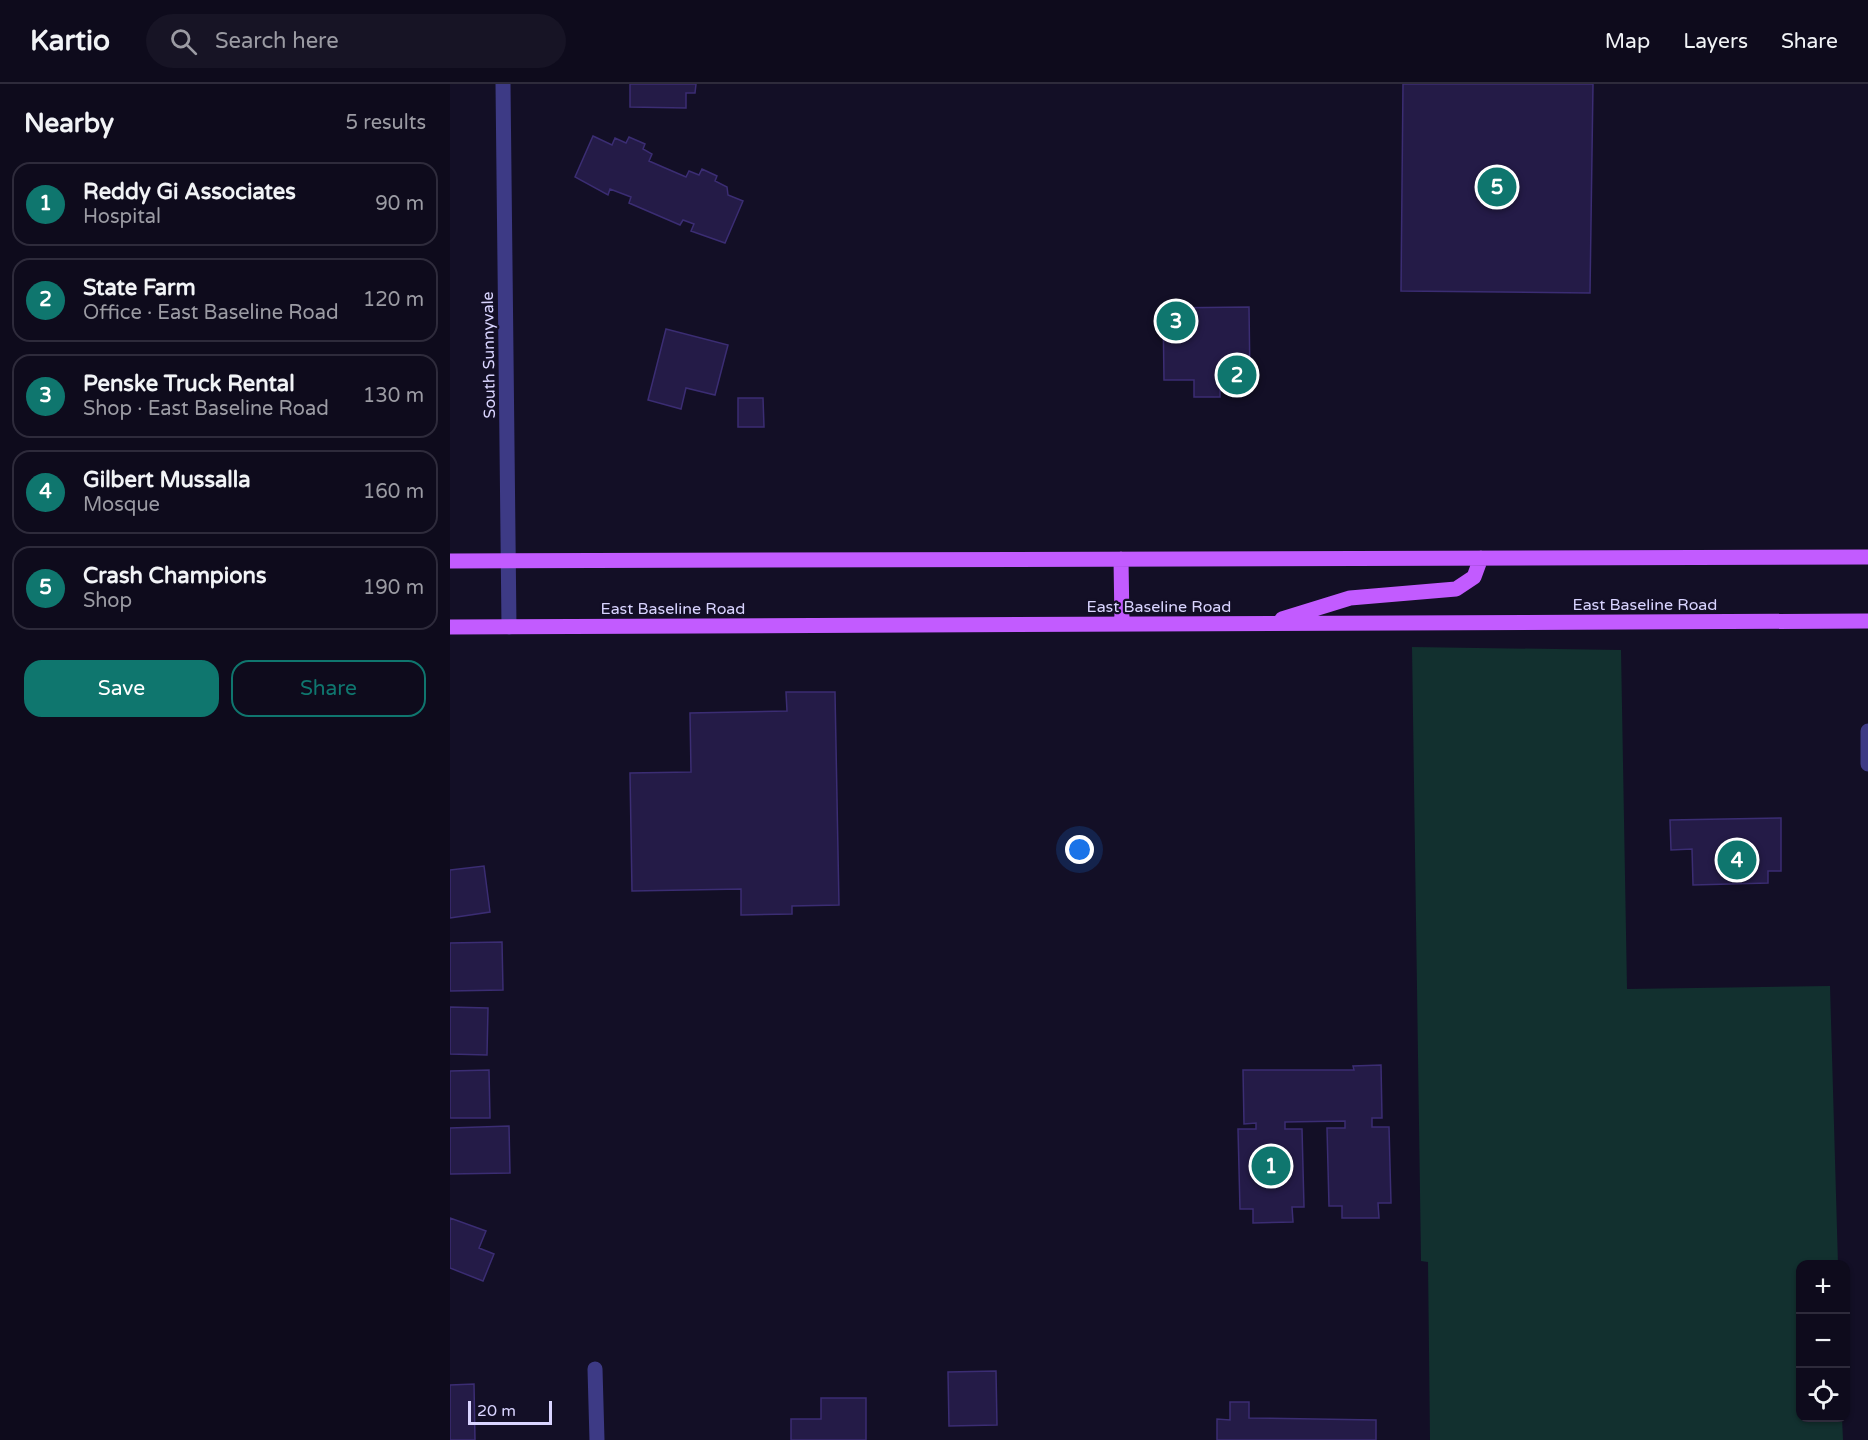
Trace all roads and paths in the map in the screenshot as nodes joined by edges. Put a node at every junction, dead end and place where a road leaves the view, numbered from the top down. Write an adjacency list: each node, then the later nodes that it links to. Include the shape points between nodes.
1 (503, 84): 5 (street, South Sunnyvale)
2 (1868, 557): 3 (main road)
3 (1481, 558): 4 (main road); 8 (main road, via 1474,577 1456,589 1350,598)
4 (1121, 559): 5 (main road); 9 (main road)
5 (508, 560): 6 (main road); 11 (street, South Sunnyvale)
6 (450, 561)
7 (1868, 621): 8 (main road, East Baseline Road)
8 (1268, 623): 9 (main road, East Baseline Road)
9 (1122, 624): 11 (main road, East Baseline Road)
10 (450, 627): 11 (main road, East Baseline Road)
11 (509, 627)
12 (1868, 731): 13 (street)
13 (1868, 764)
14 (595, 1369): 15 (street)
15 (597, 1440)

